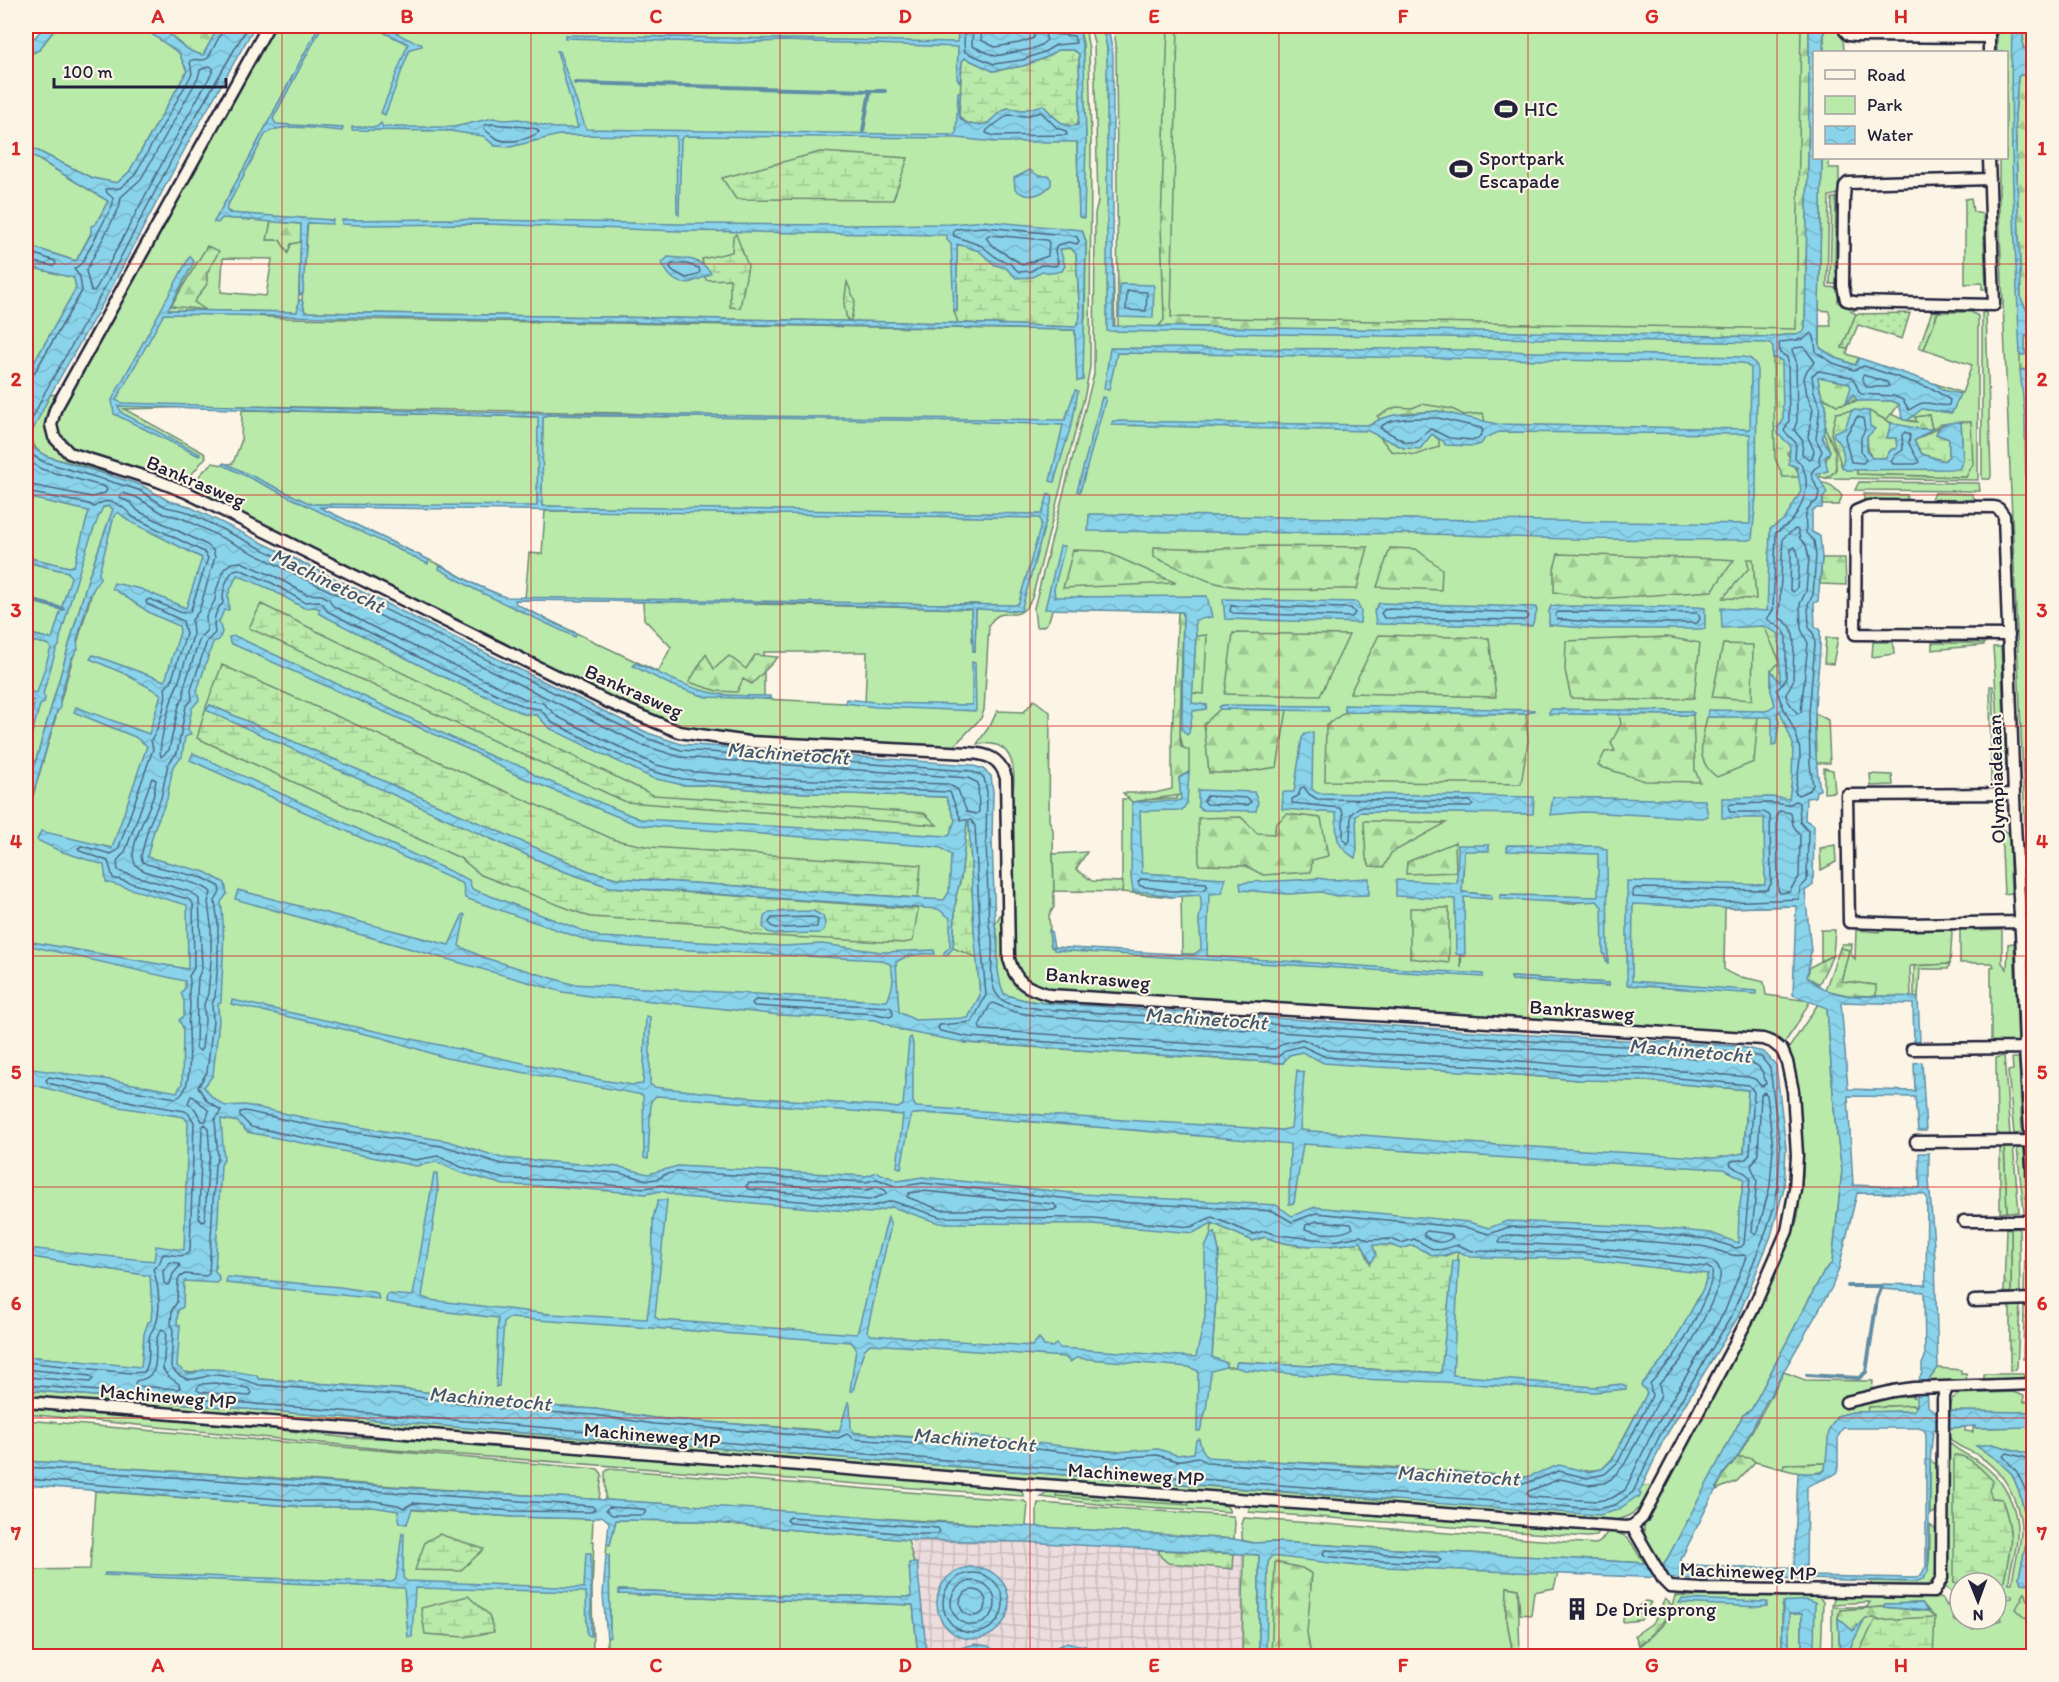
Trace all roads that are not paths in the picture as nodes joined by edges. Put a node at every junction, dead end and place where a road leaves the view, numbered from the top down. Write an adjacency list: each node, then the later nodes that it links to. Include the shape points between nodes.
1 (268, 26): 24 (street, Bankrasweg, via 55,410 51,424 54,437 69,453 186,492 608,702 680,732 749,742 985,754 996,759 1006,778 1009,959 1014,976 1035,990 1050,995 1772,1042 1782,1050 1787,1062 1794,1102 1795,1189 1787,1232 1752,1311 1642,1518)
2 (1845, 26): 4 (street, via 1849,35 1856,36)
3 (1989, 26): 4 (street)
4 (1989, 37): 5 (street)
5 (1989, 51)
6 (1989, 159): 7 (street)
7 (1990, 179): 7 (street, via 1994,305 1845,300 1844,197 1848,183)
8 (2009, 635): 8 (street, Olympiadelaan, via 2004,516 1999,509 1868,506 1856,511 1855,634); 9 (street, Olympiadelaan)
9 (2014, 794): 10 (street, Olympiadelaan); 10 (street, via 1847,795 1850,922)
10 (2021, 922): 11 (street, Olympiadelaan)
11 (2025, 1048): 12 (street); 13 (street, Olympiadelaan)
12 (1912, 1049)
13 (2030, 1141): 14 (street); 15 (street, Olympiadelaan)
14 (1916, 1142)
15 (2034, 1195)
16 (1964, 1221): 17 (street)
17 (2034, 1221)
18 (2034, 1299): 19 (street)
19 (1974, 1301)
20 (2034, 1384): 21 (street)
21 (1947, 1388): 23 (street, via 1893,1390); 24 (street, Machineweg MP, via 1942,1428 1942,1578 1934,1592 1679,1589 1664,1581)
22 (26, 1402): 24 (street, Machineweg MP, via 1088,1489)
23 (1846, 1402)
24 (1632, 1526)

